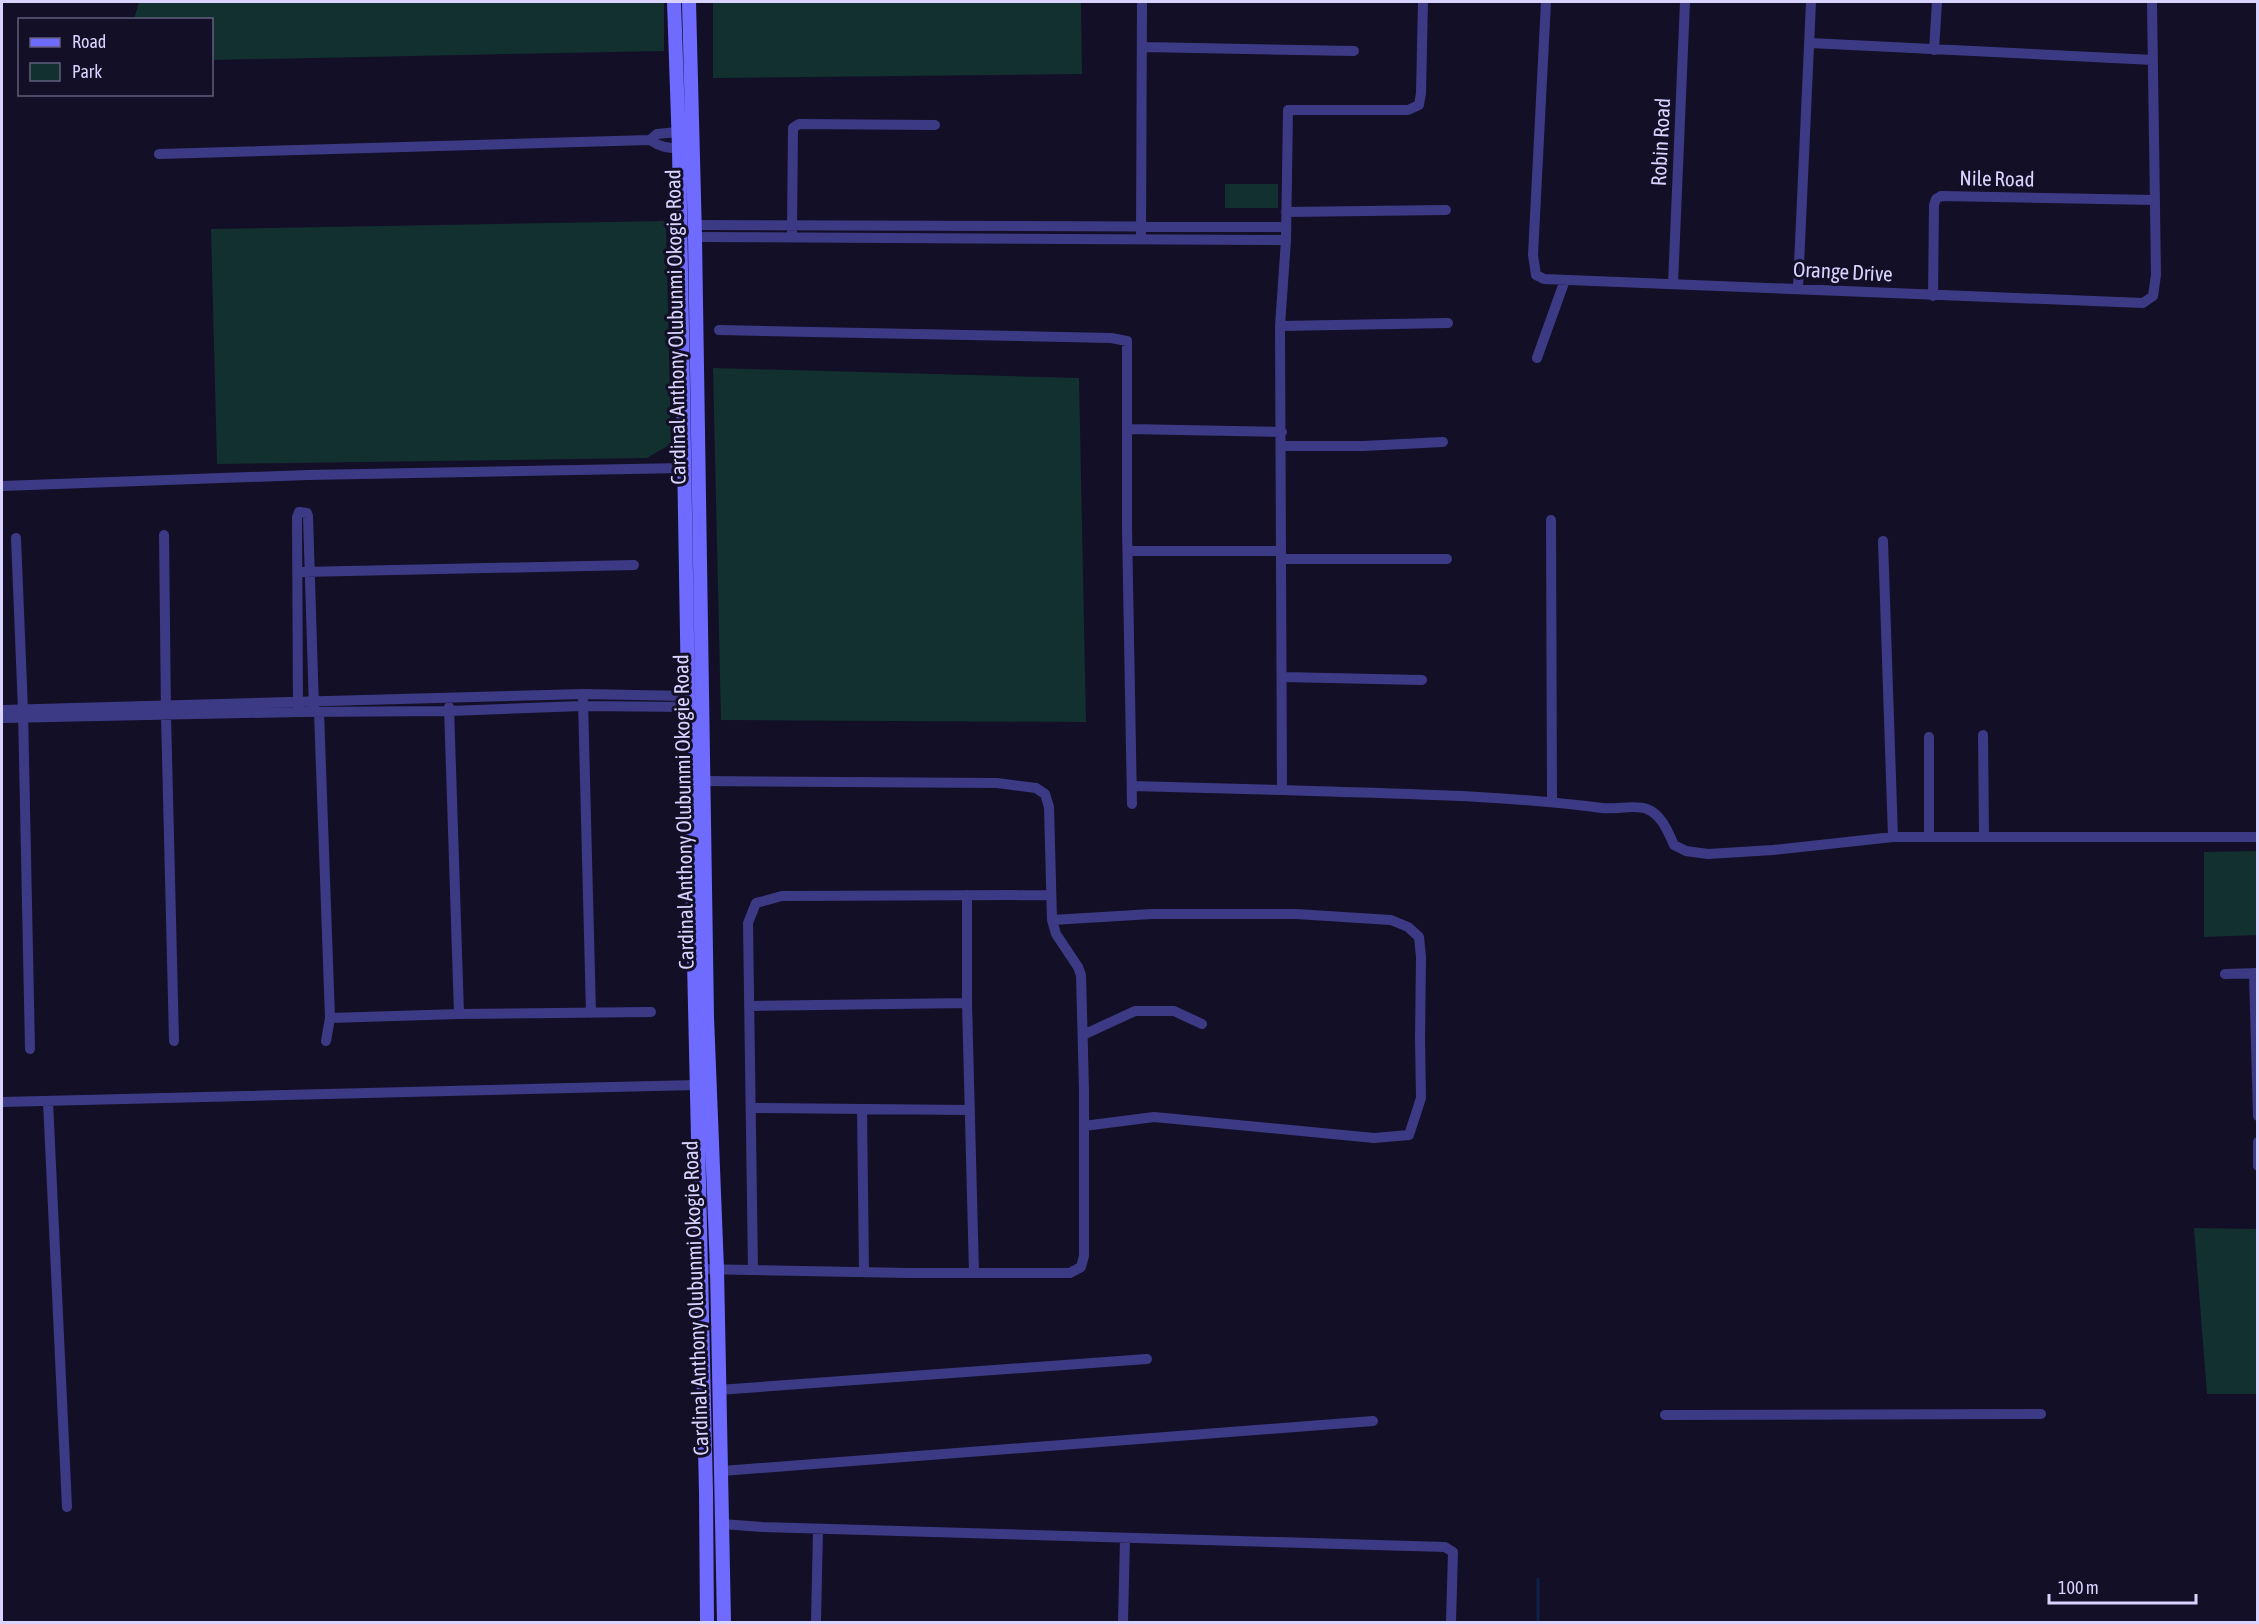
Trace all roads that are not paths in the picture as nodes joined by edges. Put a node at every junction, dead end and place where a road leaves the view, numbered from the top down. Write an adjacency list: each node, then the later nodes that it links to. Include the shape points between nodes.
1 (674, 2): 16 (street, Cardinal Anthony Olubunmi Okogie Road)
2 (689, 2): 25 (street, Cardinal Anthony Olubunmi Okogie Road)
3 (1143, 2): 11 (street)
4 (1423, 2): 22 (street, via 1419,105 1408,110 1288,110)
5 (1546, 2): 29 (street, Orange Drive, via 1533,255 1536,275)
6 (1686, 2): 30 (street, Robin Road)
7 (1812, 2): 10 (street)
8 (1937, 2): 12 (street)
9 (2152, 2): 14 (street)
10 (1810, 43): 12 (street); 31 (street)
11 (1143, 47): 13 (street); 26 (street)
12 (1934, 50): 14 (street)
13 (1354, 51)
14 (2153, 60): 20 (street)
15 (935, 124): 23 (street, via 799,124 793,128)
16 (678, 132): 17 (street, via 657,134); 18 (street, Cardinal Anthony Olubunmi Okogie Road)
17 (650, 140): 18 (street, via 657,146); 19 (street)
18 (679, 148): 41 (street, Cardinal Anthony Olubunmi Okogie Road)
19 (159, 154)
20 (2155, 200): 32 (street, Nile Road, via 1941,196 1934,205); 32 (street, Orange Drive, via 2155,291 2143,303)
21 (1446, 210): 22 (street)
22 (1286, 212): 24 (street)
23 (792, 226): 25 (street); 26 (street); 27 (street)
24 (1286, 227): 26 (street); 28 (street)
25 (695, 231): 27 (street); 53 (street, Cardinal Anthony Olubunmi Okogie Road)
26 (1141, 234): 27 (street); 28 (street)
27 (792, 238)
28 (1286, 240): 34 (street)
29 (1565, 279): 30 (street, Orange Drive); 36 (street)
30 (1672, 284): 31 (street, Orange Drive)
31 (1798, 288): 32 (street, Orange Drive)
32 (1933, 296)
33 (1448, 323): 34 (street)
34 (1280, 326): 38 (street)
35 (719, 330): 37 (street, via 1127,341)
36 (1537, 358)
37 (1128, 429): 38 (street); 47 (street)
38 (1282, 432): 40 (street)
39 (1443, 442): 40 (street)
40 (1282, 446): 48 (street)
41 (685, 468): 42 (street); 53 (street, Cardinal Anthony Olubunmi Okogie Road)
42 (2, 486)
43 (1551, 520): 72 (street)
44 (164, 535): 63 (street)
45 (16, 538): 65 (street)
46 (1883, 541): 75 (street)
47 (1128, 551): 48 (street); 70 (street)
48 (1282, 555): 49 (street); 54 (street)
49 (1447, 559)
50 (634, 565): 52 (street)
51 (296, 572): 52 (street); 52 (street, via 297,517 303,511 308,516); 60 (street)
52 (309, 572): 61 (street)
53 (694, 624): 58 (street, Cardinal Anthony Olubunmi Okogie Road); 69 (street, Cardinal Anthony Olubunmi Okogie Road)
54 (1282, 677): 55 (street); 71 (street)
55 (1422, 680)
56 (583, 694): 57 (street); 58 (street); 59 (street)
57 (448, 698): 61 (street); 64 (street)
58 (688, 702): 59 (street); 94 (street, Cardinal Anthony Olubunmi Okogie Road)
59 (582, 706): 64 (street); 86 (street)
60 (298, 707): 61 (street); 63 (street)
61 (316, 709): 64 (street); 88 (street)
62 (2, 710): 65 (street)
63 (166, 710): 65 (street); 91 (street)
64 (449, 711): 87 (street)
65 (23, 714): 66 (street); 93 (street)
66 (2, 718)
67 (1983, 735): 74 (street)
68 (1929, 737): 76 (street)
69 (704, 781): 79 (street, via 997,783 1036,788 1045,794 1049,807); 105 (street, Cardinal Anthony Olubunmi Okogie Road, via 707,1017)
70 (1132, 786): 71 (street); 73 (street)
71 (1282, 790): 72 (street)
72 (1552, 801): 75 (street, via 1608,809 1645,808 1662,821 1674,845 1697,854)
73 (1132, 804)
74 (1984, 836): 76 (street); 77 (street)
75 (1893, 837): 76 (street)
76 (1929, 837)
77 (2258, 837)
78 (967, 895): 79 (street); 83 (street); 84 (street, via 782,896 756,903 748,923)
79 (1051, 895): 80 (street)
80 (1052, 920): 90 (street, via 1081,975); 101 (street, via 1152,914 1296,914 1391,920 1419,937 1422,1098 1409,1135 1374,1138 1154,1117)
81 (2256, 973): 82 (street); 100 (street)
82 (2225, 974)
83 (967, 1003): 84 (street); 99 (street)
84 (749, 1006): 97 (street)
85 (651, 1012): 86 (street)
86 (591, 1013): 87 (street)
87 (459, 1014): 88 (street)
88 (330, 1018): 92 (street)
89 (1202, 1024): 90 (street, via 1174,1011 1135,1011)
90 (1083, 1035): 101 (street)
91 (174, 1041)
92 (326, 1041)
93 (30, 1049)
94 (696, 1085): 95 (street); 104 (street, Cardinal Anthony Olubunmi Okogie Road)
95 (48, 1101): 96 (street); 115 (street)
96 (2, 1102)
97 (751, 1108): 98 (street); 106 (street)
98 (862, 1109): 99 (street); 107 (street)
99 (970, 1110): 108 (street)
100 (2258, 1116)
101 (1084, 1126): 108 (street, via 1081,1268 1070,1273)
102 (2258, 1142): 103 (street)
103 (2258, 1166)
104 (700, 1269): 105 (street); 119 (street, Cardinal Anthony Olubunmi Okogie Road)
105 (717, 1269): 106 (street); 110 (street, Cardinal Anthony Olubunmi Okogie Road)
106 (753, 1270): 107 (street)
107 (864, 1271): 108 (street)
108 (974, 1273)
109 (1147, 1359): 110 (street)
110 (718, 1390): 114 (street, Cardinal Anthony Olubunmi Okogie Road)
111 (2041, 1414): 112 (street)
112 (1665, 1415)
113 (1373, 1420): 114 (street)
114 (722, 1471): 116 (street, Cardinal Anthony Olubunmi Okogie Road)
115 (67, 1507)
116 (722, 1524): 117 (street); 120 (street, Cardinal Anthony Olubunmi Okogie Road)
117 (818, 1529): 118 (street); 121 (street)
118 (1125, 1538): 122 (street); 123 (street, via 1445,1547 1453,1552)
119 (707, 1623)
120 (724, 1623)
121 (816, 1623)
122 (1123, 1623)
123 (1451, 1623)

